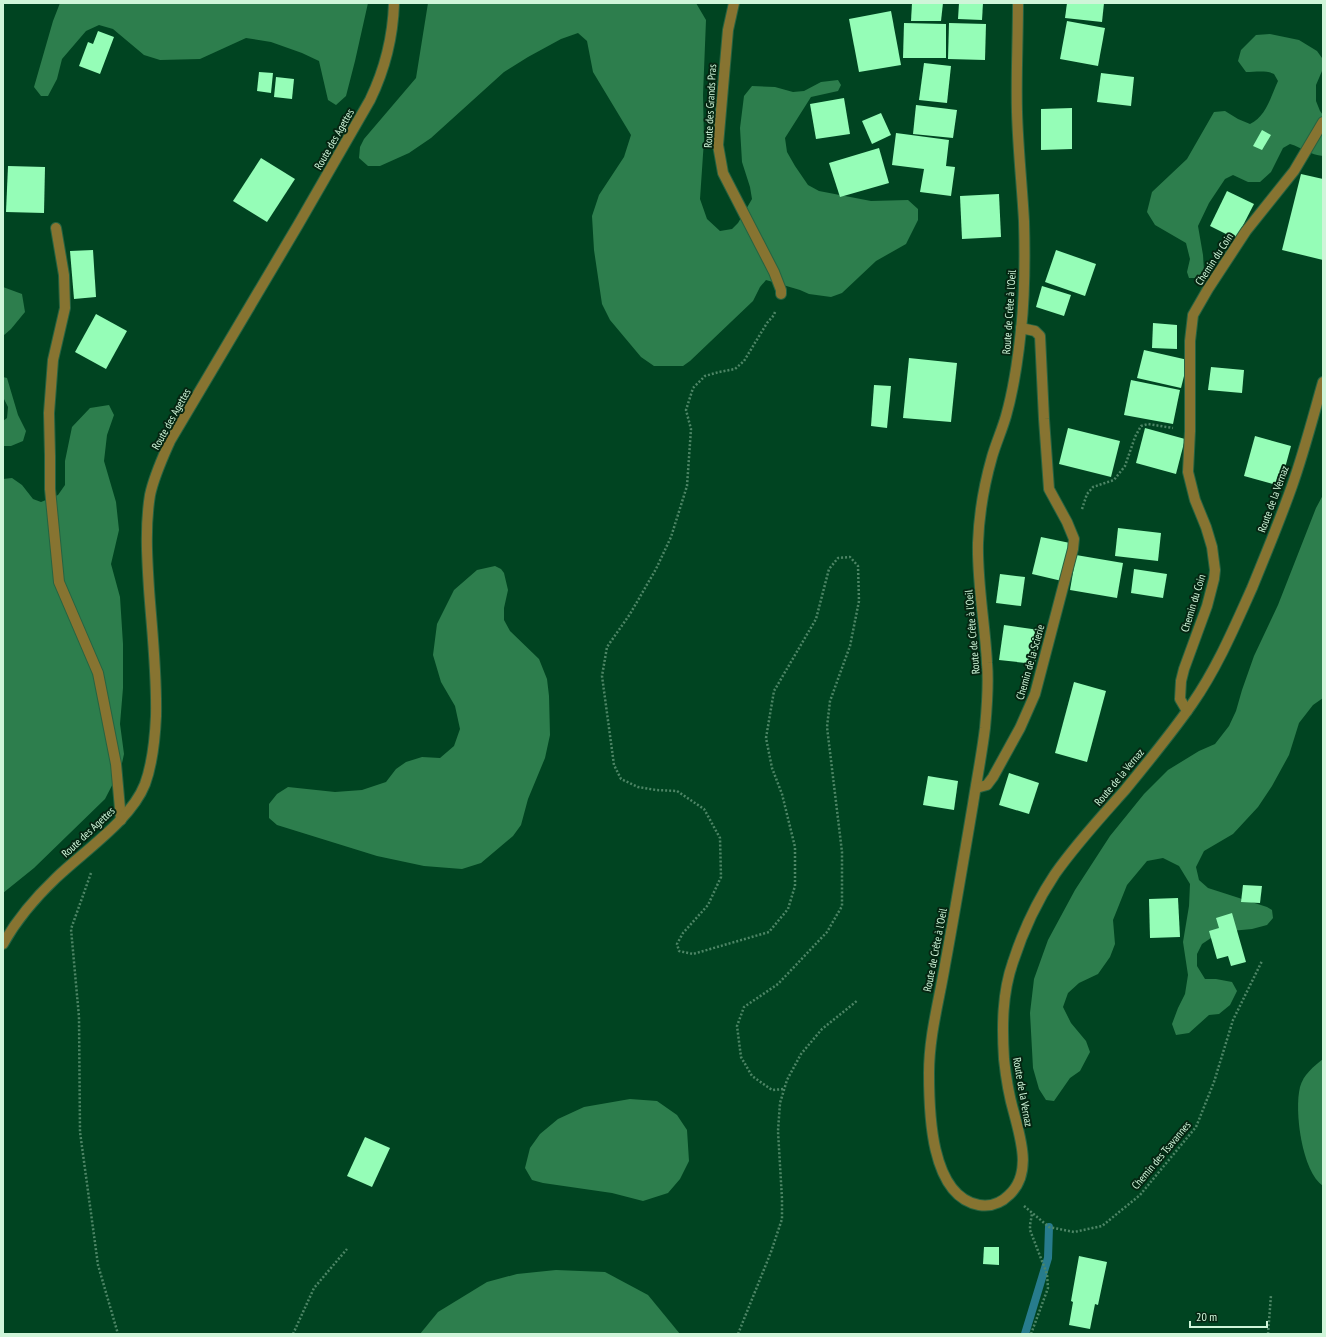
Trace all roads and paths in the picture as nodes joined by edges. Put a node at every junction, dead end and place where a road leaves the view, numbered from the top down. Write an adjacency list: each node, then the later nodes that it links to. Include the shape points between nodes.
1 (394, 3): 13 (street, Route des Agettes, via 388,52 370,100 170,441 159,467 150,494 147,529 157,692 152,760 144,785)
2 (734, 3): 6 (street, Route des Grands Pras, via 728,30 718,145 723,173 774,272)
3 (1018, 3): 7 (street, Route de Crête à l'Oeil, via 1017,112 1025,267)
4 (1323, 122): 9 (street, Chemin du Coin, via 1294,171 1246,231 1193,315 1190,341)
5 (56, 228): 13 (street, via 64,276 65,308 53,360 49,413 50,489 59,582 98,673 116,764)
6 (781, 294): 18 (path, via 774,315 744,361 735,369 705,376 693,388 686,410 690,429 687,486 671,537 630,614 607,647 602,676 614,765 621,779 638,787 676,791 704,809 720,838 721,877 708,905 683,933 677,944 680,951 693,954 770,932 788,909 795,886 795,847 766,738 774,691 816,619 829,569 838,558 850,557 858,566 859,601 850,646 830,701 826,726 842,852 842,906 828,932 778,984 744,1007 737,1026 740,1057 752,1076 772,1090)
7 (1022, 328): 10 (street, via 1035,331 1040,336 1049,489 1064,516); 12 (street, Route de Crête à l'Oeil, via 1011,397 988,474 980,521 979,570 988,686)
8 (1323, 382): 11 (street, Route de la Vernaz, via 1292,486 1259,569 1222,652)
9 (1190, 430): 10 (path, via 1148,424 1141,426 1125,466 1114,480 1093,487 1086,494); 11 (street, Chemin du Coin, via 1188,472 1212,547 1215,570 1207,606 1181,681 1180,699)
10 (1074, 544): 12 (street, Chemin de la Scierie, via 1035,694 1020,728 993,776 986,785)
11 (1187, 711): 19 (street, Route de la Vernaz, via 1058,870 1039,901 1018,947 1007,984 1004,1020 1006,1076 1023,1161 1019,1183)
12 (976, 788): 19 (street, Route de Crête à l'Oeil, via 933,1025 929,1071 932,1127 940,1167 948,1183 959,1195 971,1203 985,1206 999,1202)
13 (121, 820): 14 (street, Route des Agettes)
14 (94, 844): 15 (street, Route des Agettes, via 30,904 14,924); 23 (path, via 97,855 72,929 79,1017 80,1132 98,1265)
15 (3, 944)
16 (1262, 961): 20 (path, Chemin des Tsavannes, via 1233,1020 1214,1082 1196,1127 1140,1195 1102,1226 1074,1232 1049,1227)
17 (858, 1000): 18 (path, via 822,1029 801,1054)
18 (784, 1088): 25 (path, via 778,1131 782,1220)
19 (1010, 1194): 20 (path, Chemin des Tsavannes)
20 (1032, 1214): 26 (path, via 1030,1230 1047,1274 1048,1288)
21 (347, 1249): 24 (path, via 314,1288)
22 (1271, 1295): 27 (path)
23 (118, 1334)
24 (293, 1334)
25 (738, 1334)
26 (1031, 1334)
27 (1268, 1334)

